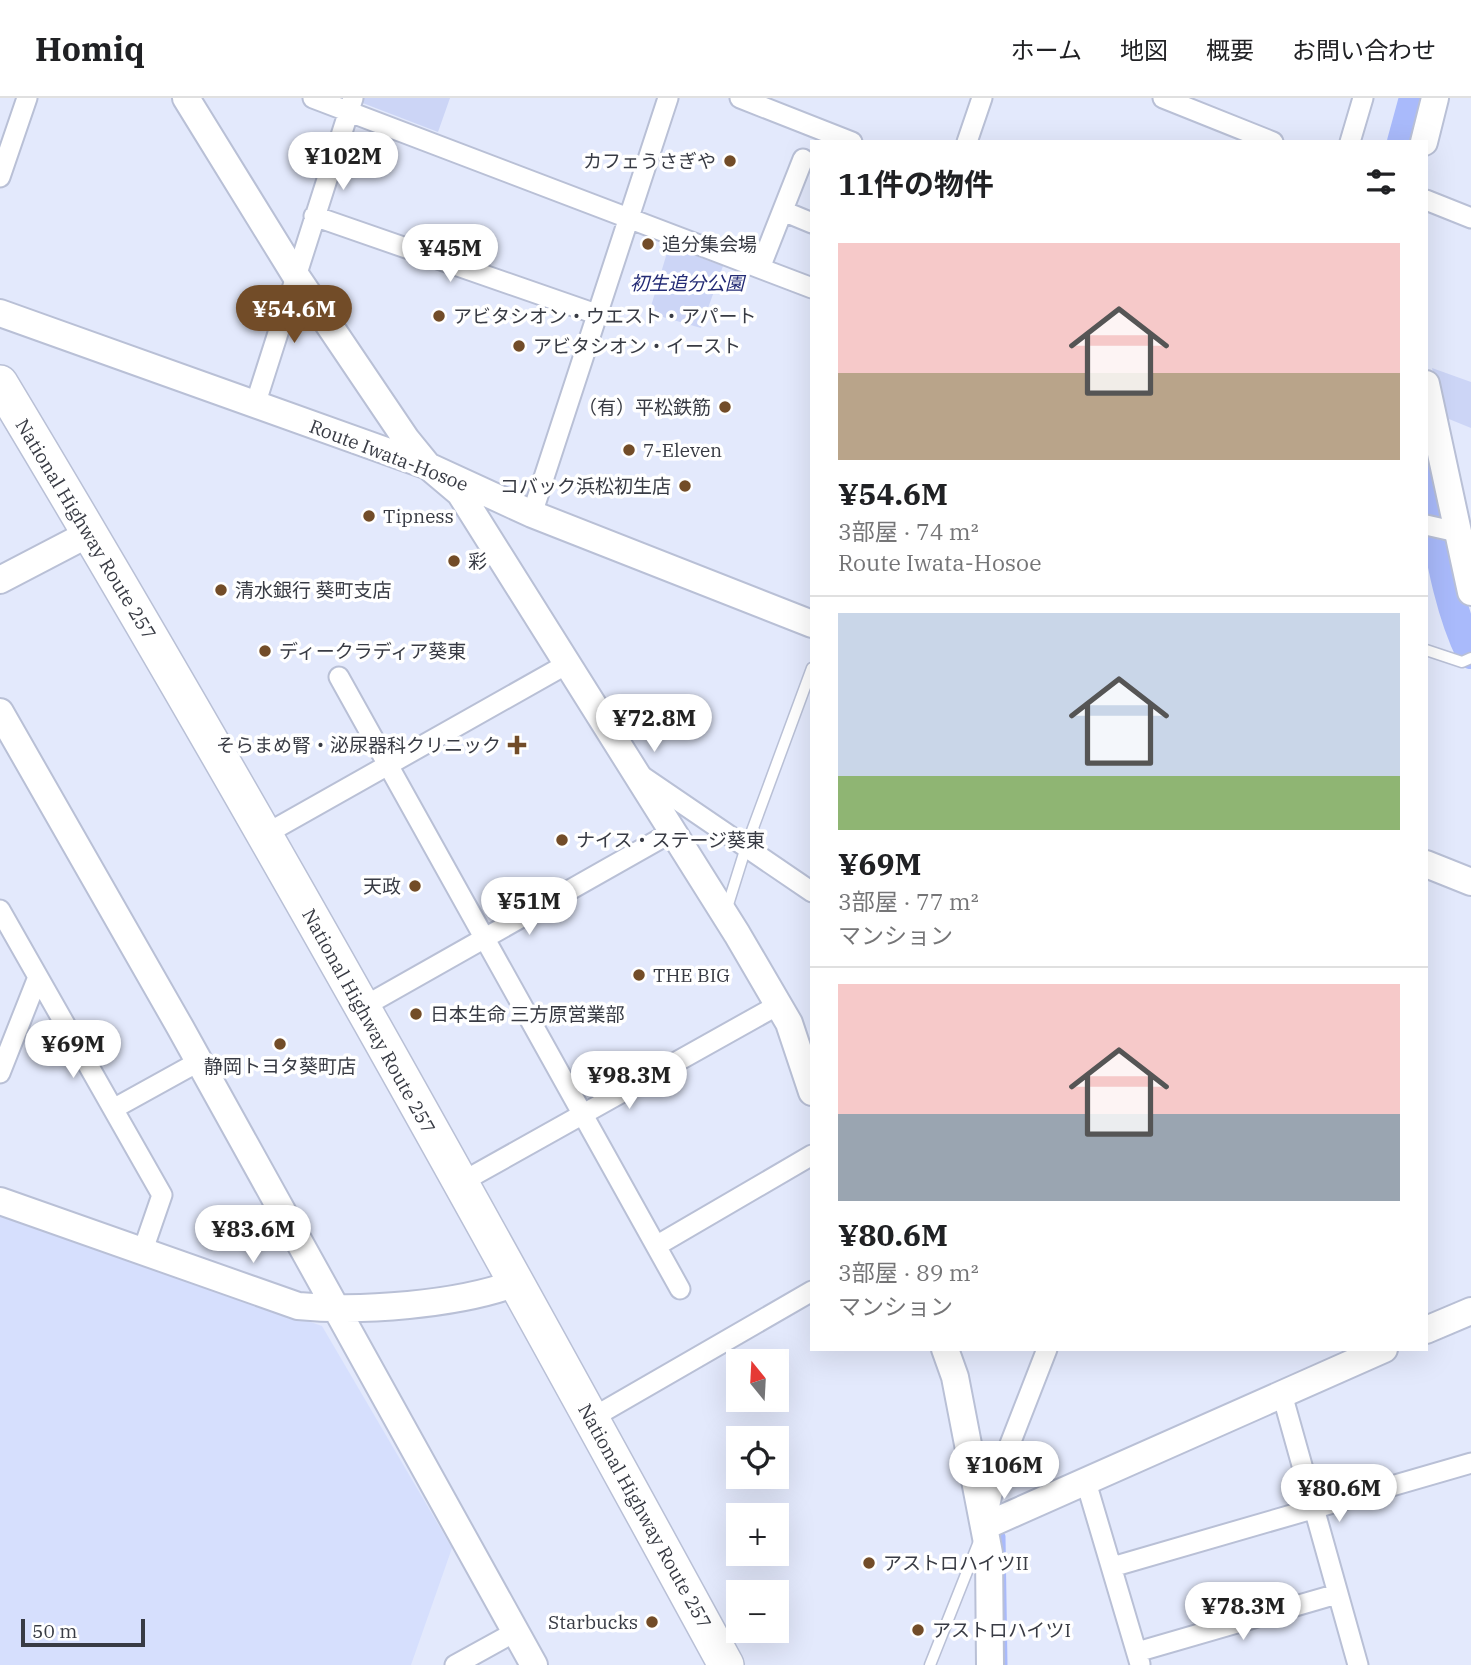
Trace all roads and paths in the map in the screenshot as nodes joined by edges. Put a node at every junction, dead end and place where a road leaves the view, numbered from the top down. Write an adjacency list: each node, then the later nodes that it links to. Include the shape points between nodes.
1 (27, 98): 17 (street)
2 (186, 98): 25 (street)
3 (313, 98): 10 (street)
4 (668, 98): 22 (street)
5 (740, 98): 11 (street)
6 (982, 98): 12 (street)
7 (1163, 98): 13 (street)
8 (1363, 98): 14 (street)
9 (1435, 98): 15 (street)
10 (350, 105): 20 (street); 22 (street)
11 (847, 140)
12 (968, 140)
13 (1268, 140)
14 (1351, 140)
15 (1424, 140)
16 (803, 159): 19 (street)
17 (0, 177)
18 (1428, 201): 21 (street)
19 (782, 211): 23 (street); 24 (street)
20 (314, 216): 25 (street); 27 (street)
21 (1471, 218)
22 (630, 219): 24 (street); 27 (street)
23 (810, 222)
24 (760, 268): 26 (street)
25 (295, 273): 31 (street); 32 (street)
26 (810, 287)
27 (599, 315): 33 (street)
28 (4, 317): 31 (street, Route Iwata-Hosoe)
29 (0, 383): 35 (highway, National Highway Route 257)
30 (1428, 394): 36 (street)
31 (255, 405): 32 (street, Route Iwata-Hosoe)
32 (428, 466): 33 (street, Route Iwata-Hosoe); 42 (street, via 460,493)
33 (532, 514): 39 (street, Route Iwata-Hosoe)
34 (1428, 526): 36 (street)
35 (90, 533): 37 (street); 49 (highway, National Highway Route 257)
36 (1458, 536): 38 (street)
37 (0, 580)
38 (1471, 592)
39 (810, 623)
40 (1428, 650): 41 (lane)
41 (1466, 660)
42 (567, 664): 46 (street); 47 (street)
43 (810, 673): 50 (lane)
44 (339, 677): 46 (street)
45 (0, 712): 60 (street)
46 (390, 764): 49 (street); 56 (street)
47 (638, 773): 48 (street); 50 (street)
48 (674, 831): 55 (street); 56 (street)
49 (264, 835): 59 (highway, National Highway Route 257)
50 (746, 847): 53 (street); 55 (lane)
51 (1428, 865): 52 (street)
52 (1471, 882)
53 (810, 891)
54 (0, 910): 57 (street)
55 (725, 915): 58 (street)
56 (487, 938): 59 (street); 64 (street)
57 (38, 977): 61 (street); 63 (street)
58 (778, 1005): 62 (street, via 789,1023); 64 (street)
59 (363, 1007): 66 (highway, National Highway Route 257)
60 (198, 1062): 63 (street); 73 (street)
61 (0, 1073)
62 (810, 1086)
63 (113, 1109): 69 (street, via 162,1195)
64 (584, 1113): 66 (street); 68 (street)
65 (810, 1156): 68 (street)
66 (460, 1182): 70 (highway, National Highway Route 257)
67 (0, 1201): 69 (street)
68 (656, 1246): 71 (street)
69 (143, 1250): 73 (street, via 298,1306)
70 (516, 1283): 73 (street, via 491,1292); 80 (highway, National Highway Route 257)
71 (680, 1289)
72 (810, 1292): 80 (street)
73 (335, 1310): 87 (street)
74 (1471, 1311): 75 (street)
75 (1428, 1330)
76 (946, 1351): 84 (street)
77 (1046, 1351): 84 (street, via 994,1485)
78 (1379, 1351): 79 (street)
79 (1282, 1394): 82 (street); 83 (street)
80 (592, 1418): 91 (highway, National Highway Route 257)
81 (1471, 1463): 83 (street)
82 (1086, 1482): 84 (street); 85 (street)
83 (1314, 1510): 85 (street); 86 (street)
84 (985, 1526): 92 (lane); 93 (street)
85 (1112, 1567): 88 (street)
86 (1337, 1594): 88 (street); 94 (street)
87 (516, 1632): 89 (street); 90 (street)
88 (1138, 1659)
89 (454, 1665)
90 (534, 1665)
91 (726, 1665)
92 (930, 1665)
93 (990, 1665)
94 (1358, 1665)

